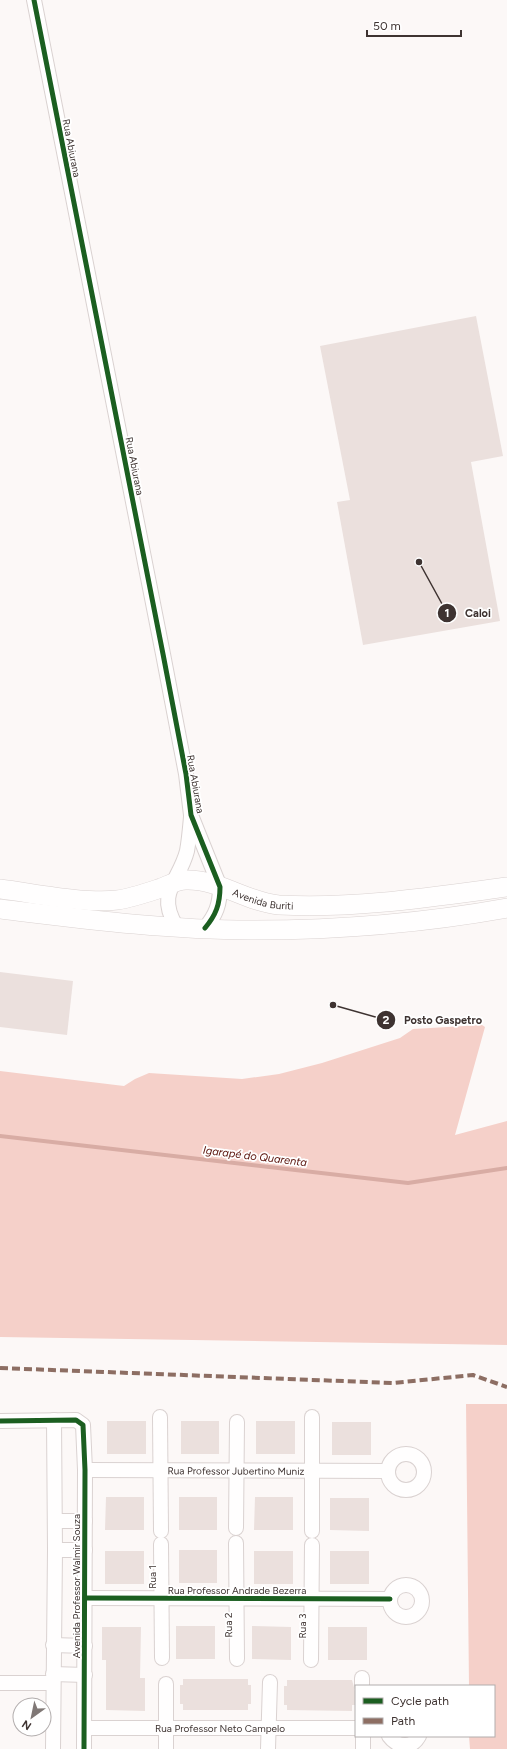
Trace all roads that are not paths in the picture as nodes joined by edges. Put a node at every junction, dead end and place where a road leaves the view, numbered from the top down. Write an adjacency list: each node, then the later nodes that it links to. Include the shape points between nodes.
1 (34, 0): 2 (street, Rua Abiurana, via 186,774)
2 (191, 815): 3 (street, Rua Abiurana, via 186,852); 4 (street, Rua Abiurana)
3 (173, 883): 4 (main road, Avenida Buriti, via 185,879 203,881); 6 (main road, Avenida Buriti, via 137,896 115,900 92,900); 9 (street, Rua Abiurana, via 167,904)
4 (220, 887): 5 (main road, Avenida Buriti, via 258,901 336,905 423,898); 10 (street, Rua Abiurana, via 217,910)
5 (507, 887)
6 (0, 889)
7 (507, 908): 10 (main road, via 343,927 264,930)
8 (0, 909): 9 (main road)
9 (176, 926): 10 (main road)
10 (204, 928)
11 (160, 1417): 17 (street, Rua 1)
12 (312, 1417): 18 (street, Rua 3)
13 (54, 1420): 14 (street); 16 (street, Avenida Professor Walmir Souza, via 76,1420 81,1423 84,1428); 21 (street)
14 (0, 1421)
15 (237, 1422): 20 (street)
16 (85, 1470): 17 (street, Rua Professor Jubertino Muniz); 22 (street, Avenida Professor Walmir Souza)
17 (161, 1471): 20 (street, Rua Professor Jubertino Muniz); 28 (street, Rua 1)
18 (313, 1471): 19 (street, Rua Professor Jubertino Muniz); 20 (street, Rua Professor Jubertino Muniz); 29 (street, Rua 3)
19 (388, 1471)
20 (237, 1472): 23 (street)
21 (55, 1521): 22 (street); 25 (street)
22 (85, 1521): 26 (street, Avenida Professor Walmir Souza)
23 (236, 1528)
24 (236, 1543): 31 (street, Rua 2)
25 (55, 1550): 26 (street); 32 (street)
26 (85, 1550): 27 (street, Avenida Professor Walmir Souza)
27 (85, 1598): 28 (street, Rua Professor Andrade Bezerra); 33 (street, Avenida Professor Walmir Souza)
28 (162, 1599): 31 (street, Rua Professor Andrade Bezerra); 34 (street, Rua 1)
29 (311, 1599): 30 (street, Rua Professor Andrade Bezerra); 31 (street, Rua Professor Andrade Bezerra); 36 (street, Rua 3)
30 (390, 1599)
31 (236, 1600): 35 (street, Rua 2)
32 (53, 1646): 33 (street); 38 (street)
33 (85, 1646): 37 (street, Avenida Professor Walmir Souza)
34 (162, 1658)
35 (237, 1659)
36 (311, 1660)
37 (85, 1675): 38 (street); 42 (street, Avenida Professor Walmir Souza)
38 (53, 1679): 40 (street); 49 (street)
39 (270, 1682): 44 (street)
40 (0, 1683)
41 (166, 1684): 43 (street)
42 (85, 1728): 43 (street, Rua Professor Neto Campelo); 50 (street, Avenida Professor Walmir Souza)
43 (166, 1728): 44 (street, Rua Professor Neto Campelo); 51 (street)
44 (268, 1728): 45 (street, Rua Professor Neto Campelo); 52 (street)
45 (355, 1728)
46 (363, 1737): 53 (street)
47 (390, 1737): 48 (street, via 393,1741 406,1745 413,1743)
48 (418, 1737)
49 (53, 1749)
50 (84, 1749)
51 (166, 1749)
52 (268, 1749)
53 (363, 1749)

